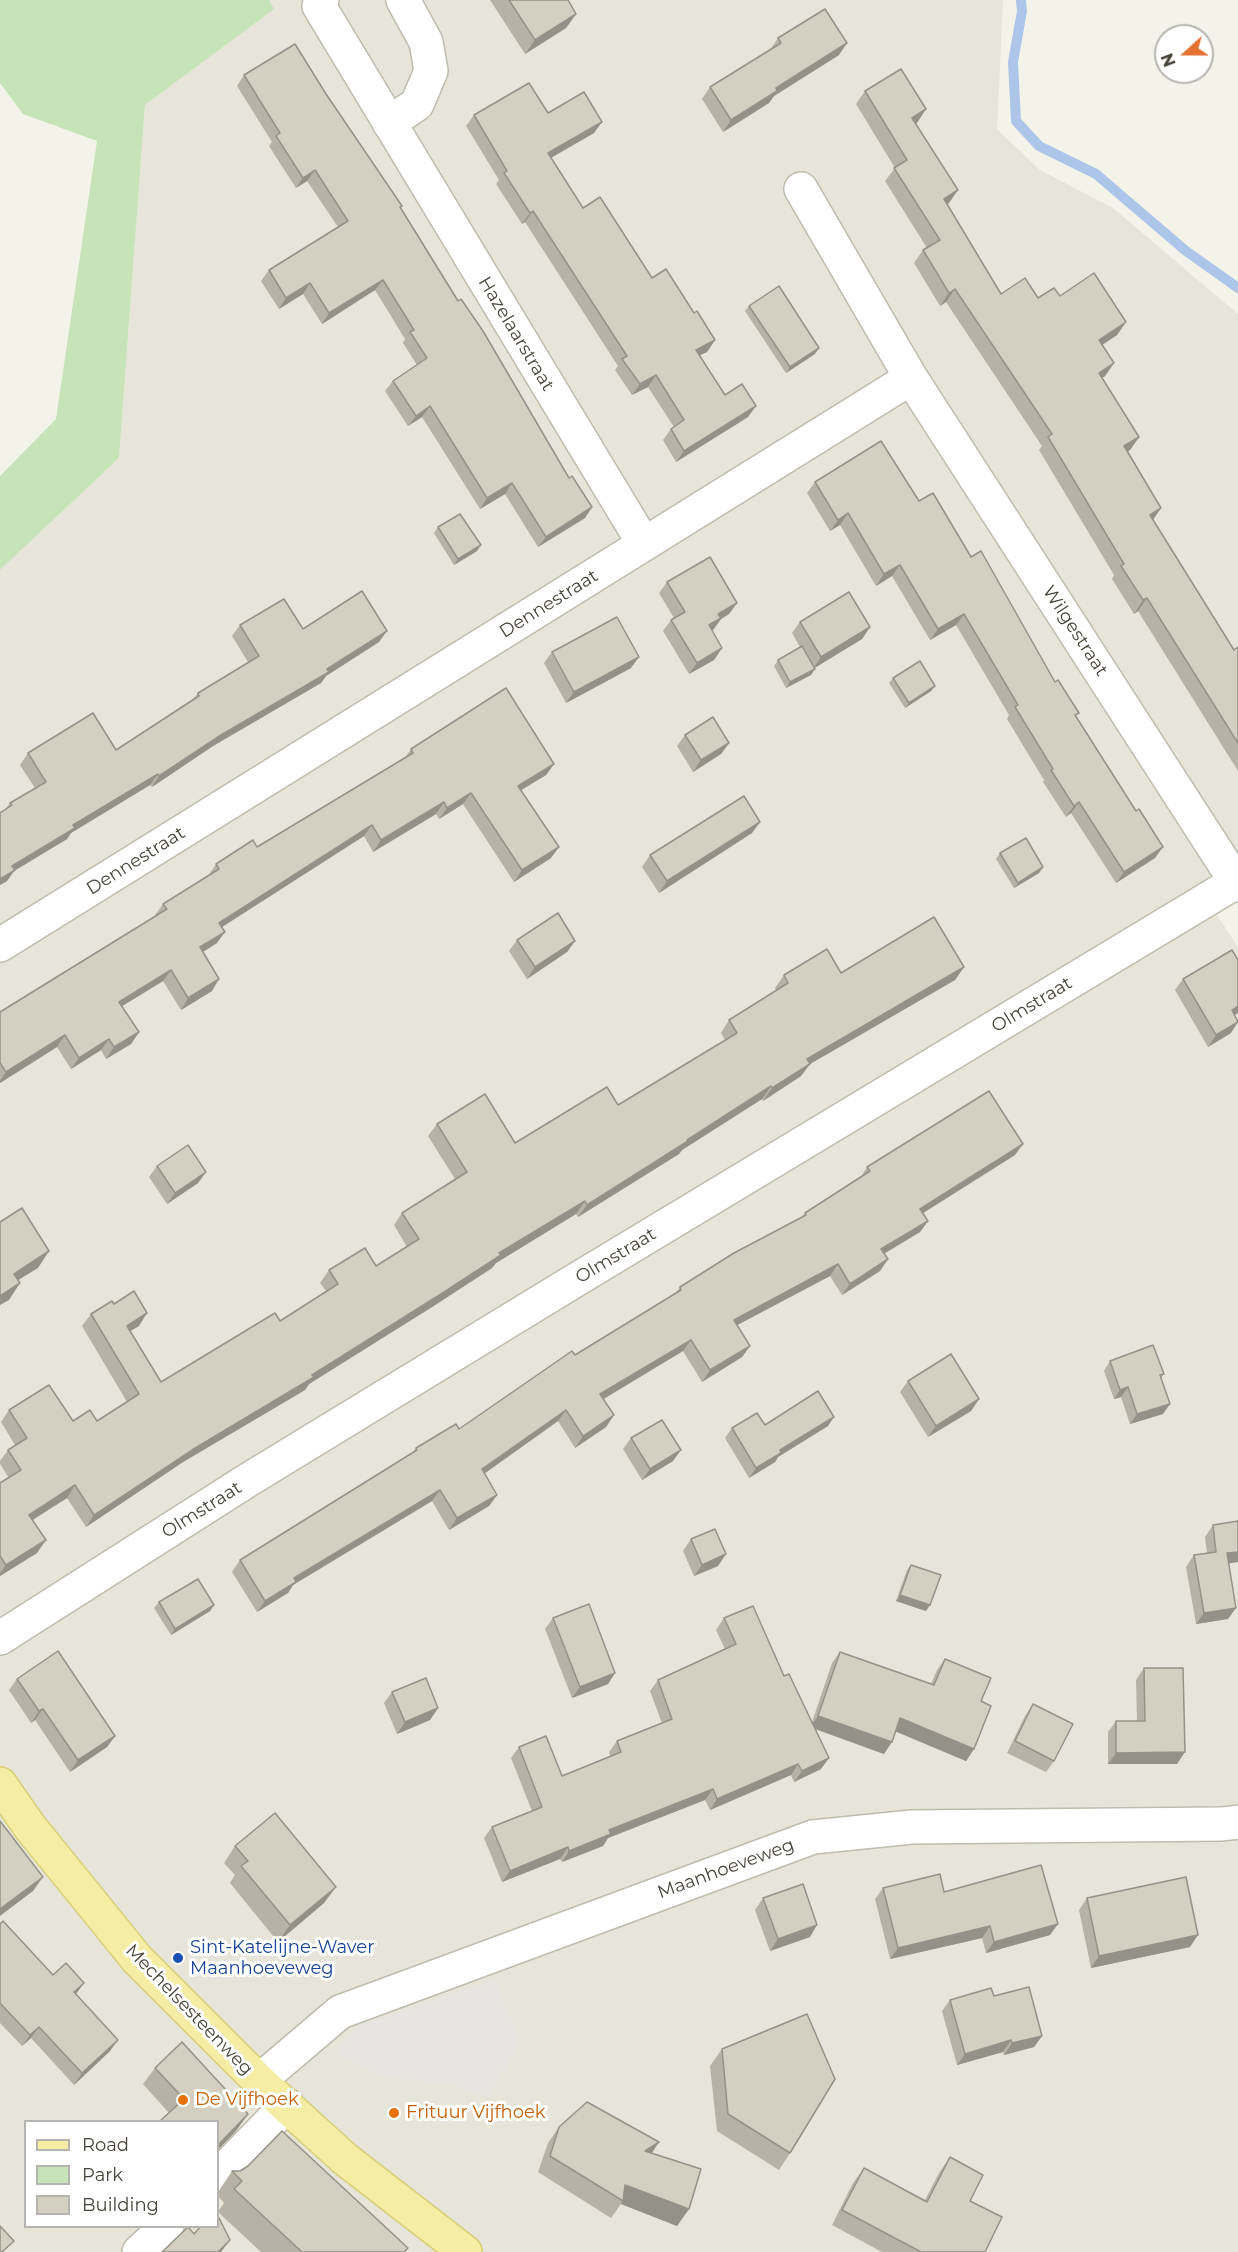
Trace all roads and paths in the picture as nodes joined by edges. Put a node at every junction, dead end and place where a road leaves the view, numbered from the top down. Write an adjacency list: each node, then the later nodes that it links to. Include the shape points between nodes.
1 (322, 0): 3 (street, Hazelaarstraat, via 319,6)
2 (403, 0): 3 (street, via 426,42 431,71 417,104)
3 (389, 123): 6 (street, Hazelaarstraat)
4 (801, 189): 5 (street)
5 (912, 378): 6 (street, Dennestraat); 7 (street, Wilgestraat)
6 (644, 544): 8 (street, Dennestraat)
7 (1237, 883): 9 (street, Olmstraat, via 248,1480)
8 (0, 945)
9 (0, 1638)
10 (0, 1784): 12 (main road, Mechelsesteenweg, via 137,1959)
11 (1238, 1821): 12 (street, Maanhoeveweg, via 912,1827 813,1837 340,2012)
12 (259, 2081): 13 (main road, Mechelsesteenweg)
13 (287, 2106): 14 (street); 17 (main road, Mechelsesteenweg, via 345,2159)
14 (219, 2174)
15 (165, 2228): 16 (street)
16 (139, 2252)
17 (465, 2252)

